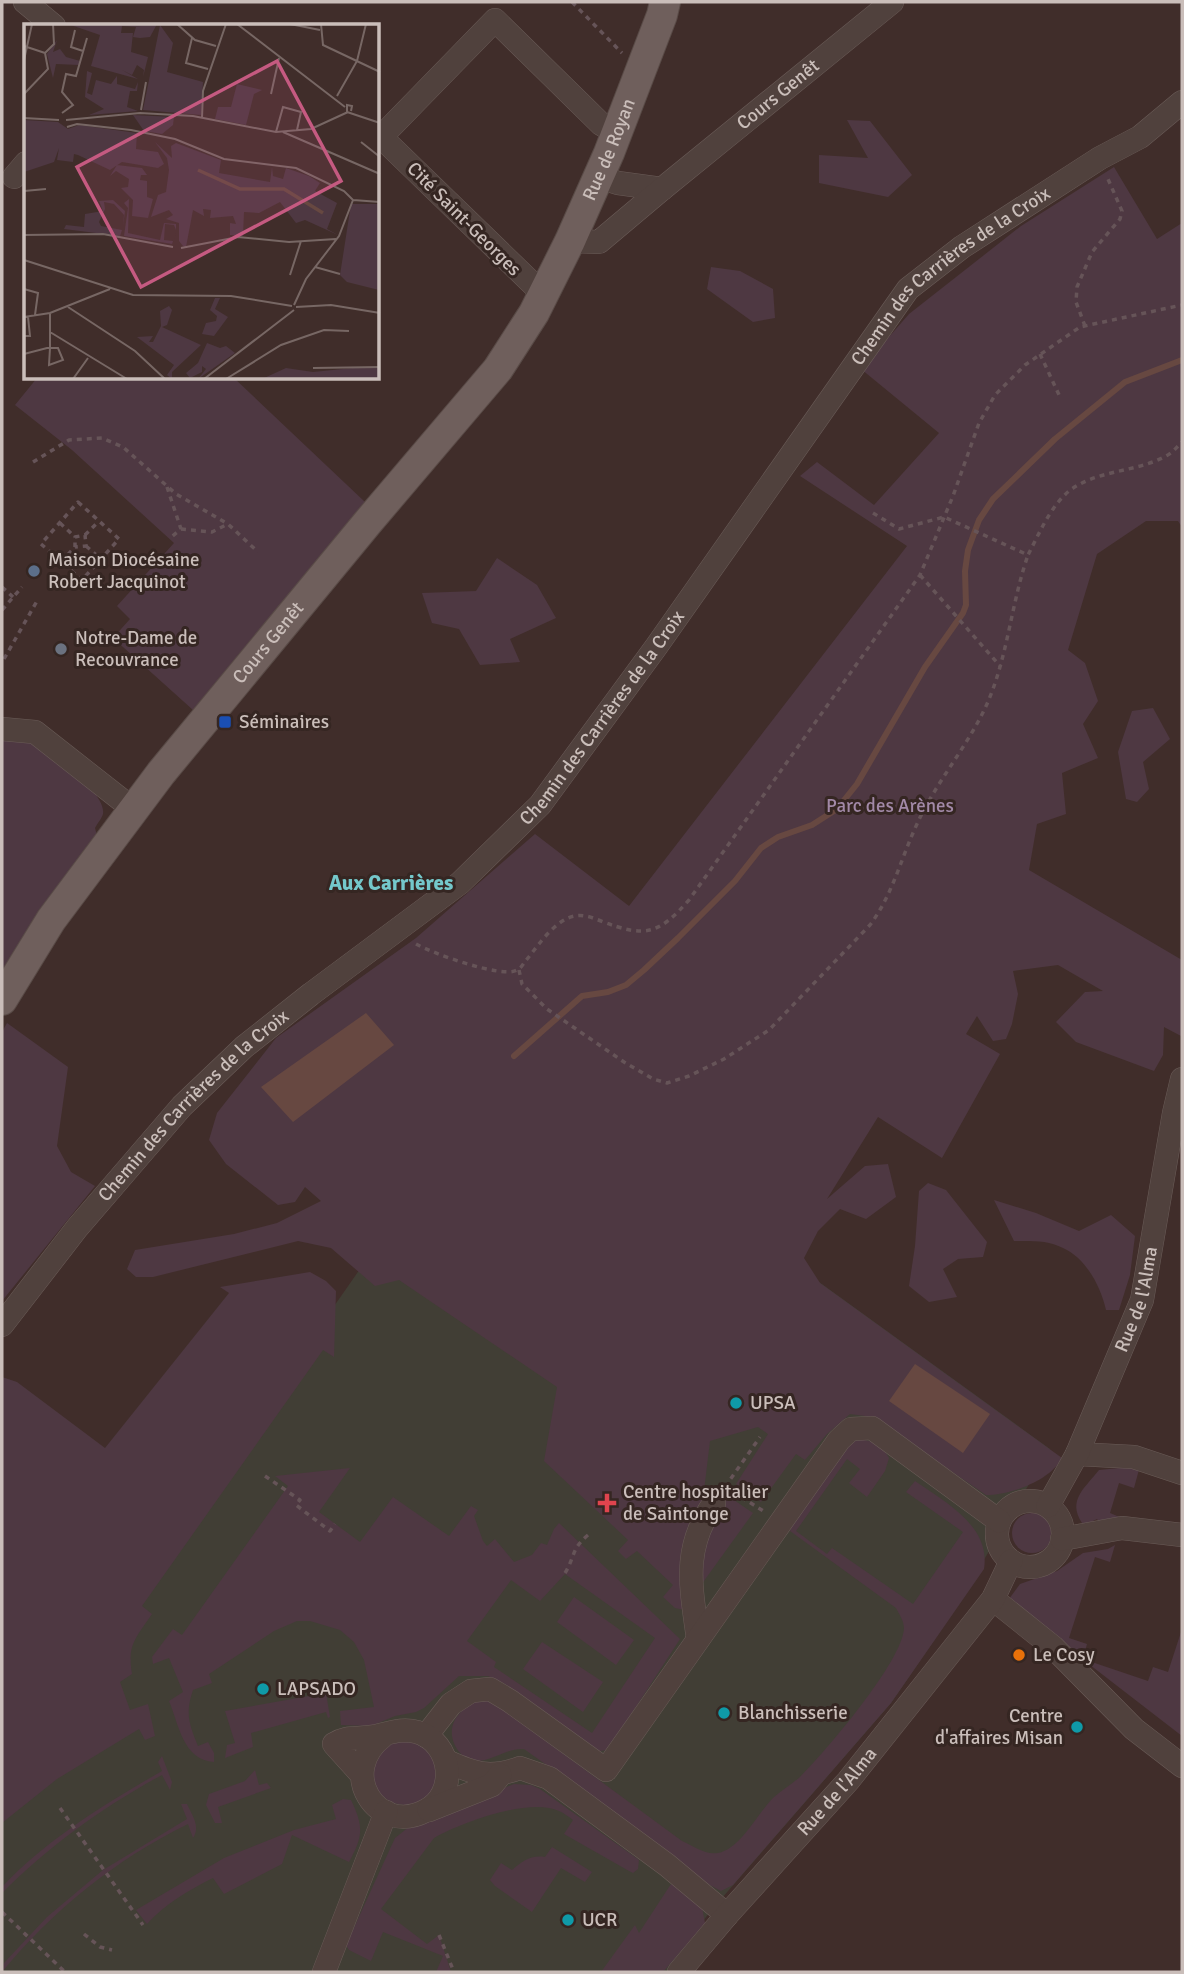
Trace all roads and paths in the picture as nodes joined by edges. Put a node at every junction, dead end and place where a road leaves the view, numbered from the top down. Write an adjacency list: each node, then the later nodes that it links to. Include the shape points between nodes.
1 (25, 2): 5 (street)
2 (572, 2): 6 (path)
3 (665, 2): 6 (main road, Rue de Royan)
4 (892, 2): 10 (street, Cours Genêt)
5 (52, 24)
6 (640, 72): 8 (main road, Rue de Royan)
7 (1182, 102): 46 (street, Chemin des Carrières de la Croix, via 1140,136 962,247 908,289 540,805 460,883)
8 (616, 133): 9 (main road, Rue de Royan); 13 (street, Cité Saint-Georges, via 601,124 495,20 381,137)
9 (599, 177): 10 (street); 12 (main road, Rue de Royan)
10 (662, 188): 12 (street, Cours Genêt, via 599,243)
11 (1115, 197): 15 (path, via 1121,207 1120,219 1092,252 1076,287)
12 (570, 242): 13 (main road, Rue de Royan)
13 (544, 295): 45 (main road, Cours Genêt, via 498,369)
14 (1182, 305): 15 (path)
15 (1085, 326): 16 (path)
16 (1040, 354): 17 (path); 22 (path, via 995,395 979,423)
17 (1060, 397)
18 (1182, 442): 33 (path, via 1154,462 1094,477 1067,493)
19 (33, 462): 20 (path, via 69,440 102,438 123,447)
20 (166, 485): 25 (path); 26 (path)
21 (873, 513): 22 (path, via 899,529)
22 (944, 517): 33 (path); 36 (path)
23 (99, 521): 24 (path, via 79,502); 27 (path); 34 (path, via 119,539)
24 (60, 523): 28 (path); 35 (path, via 41,544)
25 (228, 524): 26 (path, via 212,532); 32 (path)
26 (181, 529): 29 (path)
27 (85, 536): 28 (path); 30 (path)
28 (75, 537): 31 (path)
29 (169, 539)
30 (86, 546): 31 (path); 34 (path)
31 (75, 547): 35 (path)
32 (258, 552)
33 (1028, 555): 43 (path)
34 (101, 559): 35 (path, via 82,580)
35 (61, 562)
36 (920, 575): 43 (path); 47 (path, via 671,920 643,931 574,916 562,921)
37 (2, 587): 39 (path)
38 (22, 587): 39 (path)
39 (13, 597): 41 (path)
40 (37, 601): 42 (path)
41 (2, 610)
42 (4, 659)
43 (1001, 667): 47 (path, via 978,722 924,809 881,910 769,1030 724,1059 667,1083 653,1079 550,1011 522,984)
44 (2, 729): 45 (street, via 35,732)
45 (133, 809): 48 (main road, Cours Genêt, via 51,920)
46 (395, 933): 47 (path, via 428,951 483,968); 50 (street, Chemin des Carrières de la Croix, via 244,1047 182,1106 85,1218)
47 (519, 970)
48 (2, 1000)
49 (1182, 1079): 52 (street, Rue de l'Alma, via 1142,1300)
50 (2, 1325)
51 (760, 1437): 55 (path)
52 (1077, 1454): 53 (street, via 1134,1457); 56 (street, Rue de l'Alma)
53 (1182, 1473)
54 (265, 1476): 59 (path, via 300,1500 296,1505 330,1531)
55 (720, 1495): 58 (path); 66 (street, via 701,1522 692,1550)
56 (1048, 1506): 57 (street, via 1020,1502); 62 (street, via 1060,1521)
57 (999, 1521): 58 (street, via 872,1428 851,1429 839,1440); 63 (street, via 998,1543)
58 (781, 1523): 66 (street)
59 (335, 1524)
60 (588, 1535): 64 (path, via 575,1546)
61 (1182, 1535): 62 (street, via 1122,1528)
62 (1062, 1539): 63 (street, via 1059,1549 1043,1564 1021,1566)
63 (1011, 1561): 65 (street, Rue de l'Alma)
64 (565, 1573)
65 (993, 1599): 70 (street, via 1054,1647 1134,1730); 77 (street, Rue de l'Alma, via 848,1781)
66 (698, 1639): 68 (street, via 606,1770 490,1689 471,1691 451,1704)
67 (383, 1736): 68 (street, via 408,1730); 71 (street, via 366,1754); 71 (street, via 345,1737 334,1744)
68 (426, 1736): 69 (street, via 441,1749)
69 (446, 1761): 72 (street, via 468,1771); 74 (street, via 445,1788)
70 (1182, 1766)
71 (362, 1774): 75 (street, via 366,1793)
72 (500, 1775): 74 (street, via 492,1785); 77 (street, via 520,1768 549,1778)
73 (60, 1808): 78 (path)
74 (427, 1810): 75 (street, via 400,1816)
75 (386, 1812): 83 (street)
76 (2, 1912): 82 (path)
77 (727, 1915): 85 (street, Rue de l'Alma)
78 (143, 1925)
79 (83, 1934): 81 (path)
80 (439, 1935): 84 (path)
81 (112, 1950)
82 (65, 1972)
83 (324, 1972)
84 (454, 1972)
85 (679, 1972)

